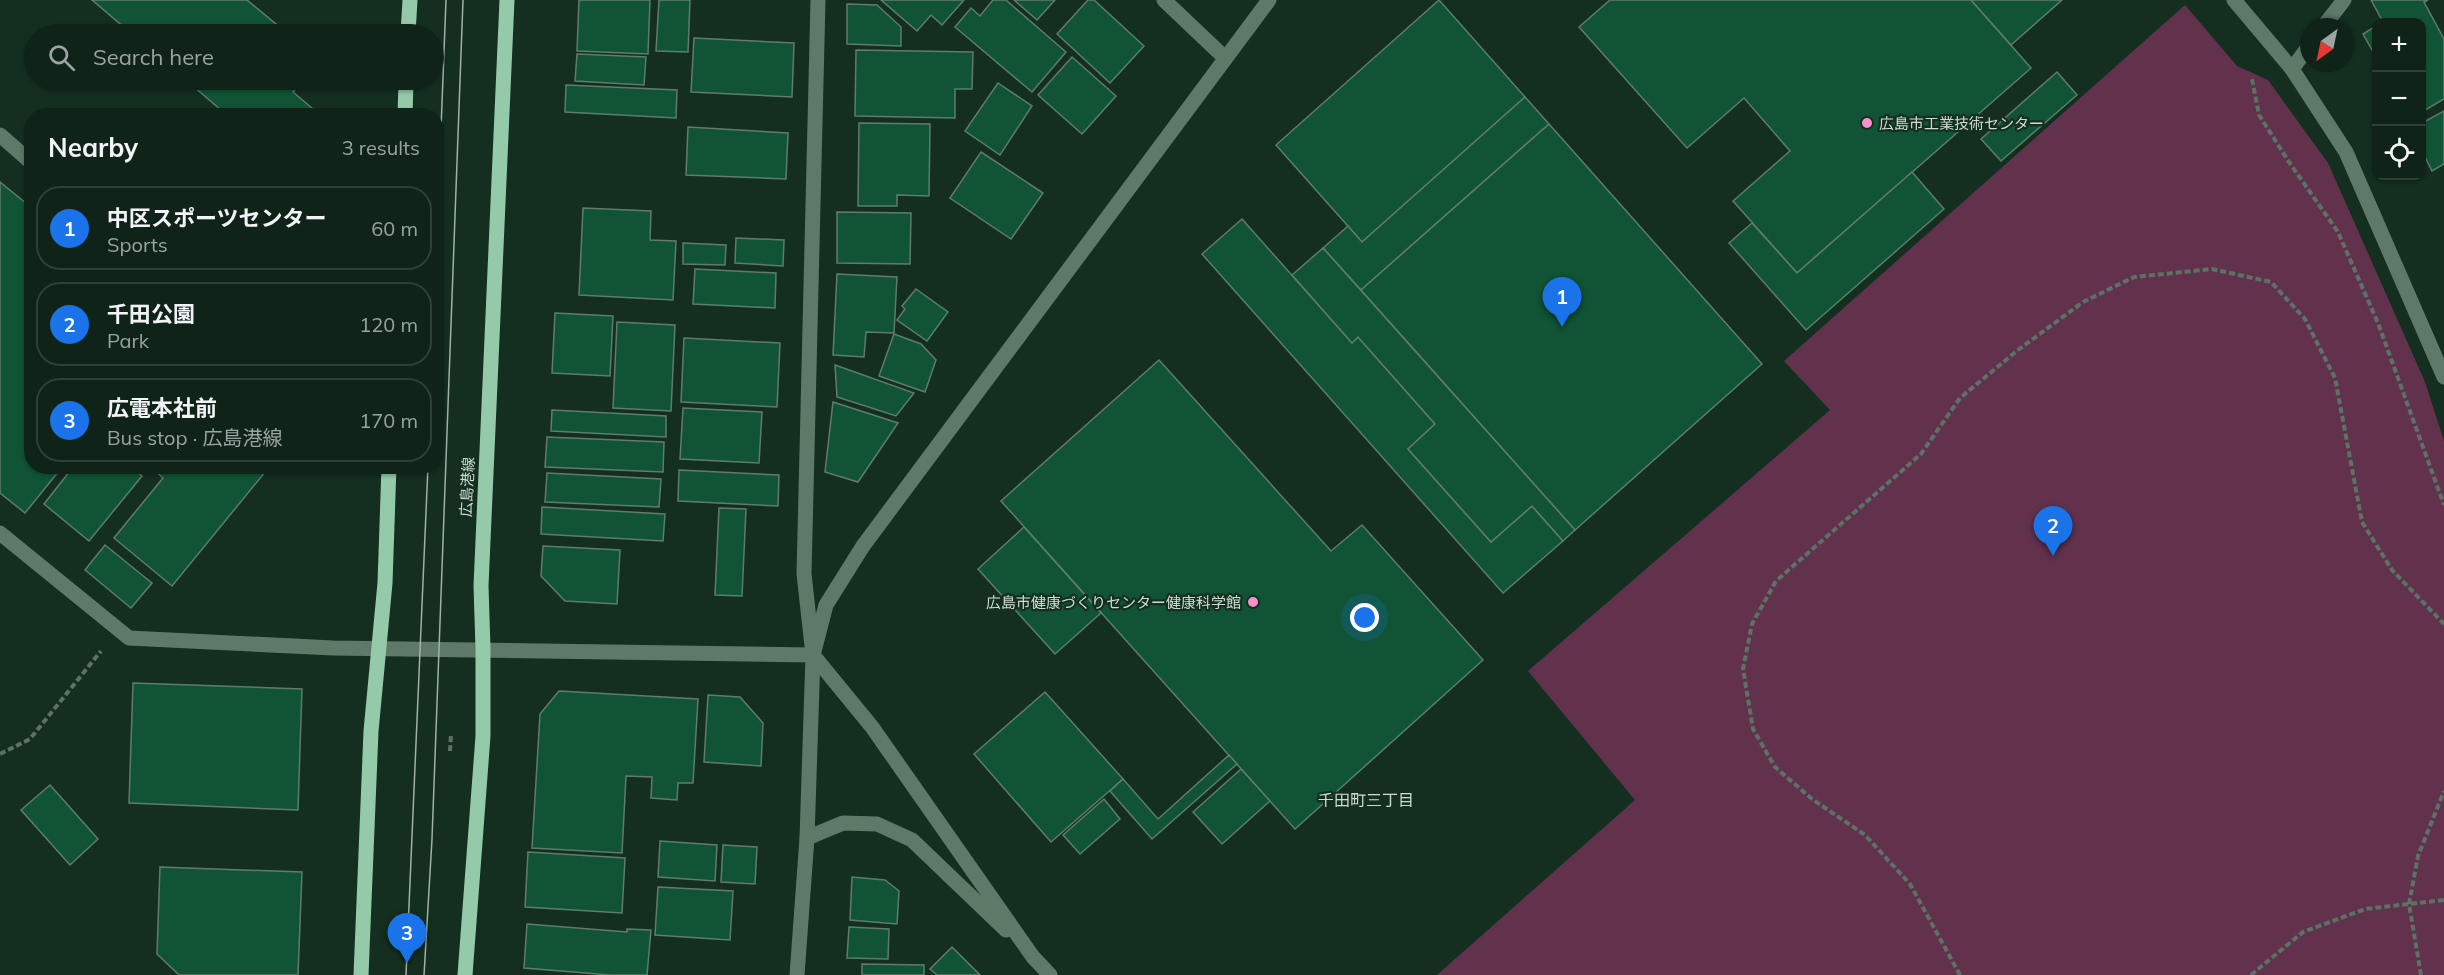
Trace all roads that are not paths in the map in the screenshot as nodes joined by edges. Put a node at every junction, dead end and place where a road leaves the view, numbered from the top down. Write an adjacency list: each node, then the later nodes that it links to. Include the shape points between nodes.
1 (410, 0): 9 (main road)
2 (507, 0): 21 (main road, 広島港線, via 481,586)
3 (818, 0): 22 (street, via 804,574)
4 (1164, 0): 10 (street)
5 (1269, 0): 10 (street)
6 (2234, 0): 12 (street)
7 (2344, 0): 8 (street)
8 (2330, 18)
9 (409, 24)
10 (1225, 58): 22 (street, via 863,546 826,605)
11 (2300, 58): 12 (street)
12 (2292, 69): 17 (street, via 2346,152)
13 (406, 90): 14 (main road)
14 (405, 108)
15 (0, 135): 16 (street)
16 (24, 156)
17 (2444, 377)
18 (389, 474): 20 (main road)
19 (0, 533): 20 (street, via 129,638)
20 (379, 649): 21 (street); 25 (main road, via 371,731)
21 (483, 650): 22 (street); 26 (main road, 広島港線, via 483,736)
22 (813, 655): 23 (street); 24 (street, via 872,727)
23 (807, 838): 24 (street, via 843,823 877,824 912,840); 27 (street)
24 (1030, 953): 28 (street)
25 (361, 975)
26 (465, 975)
27 (797, 975)
28 (1050, 975)

